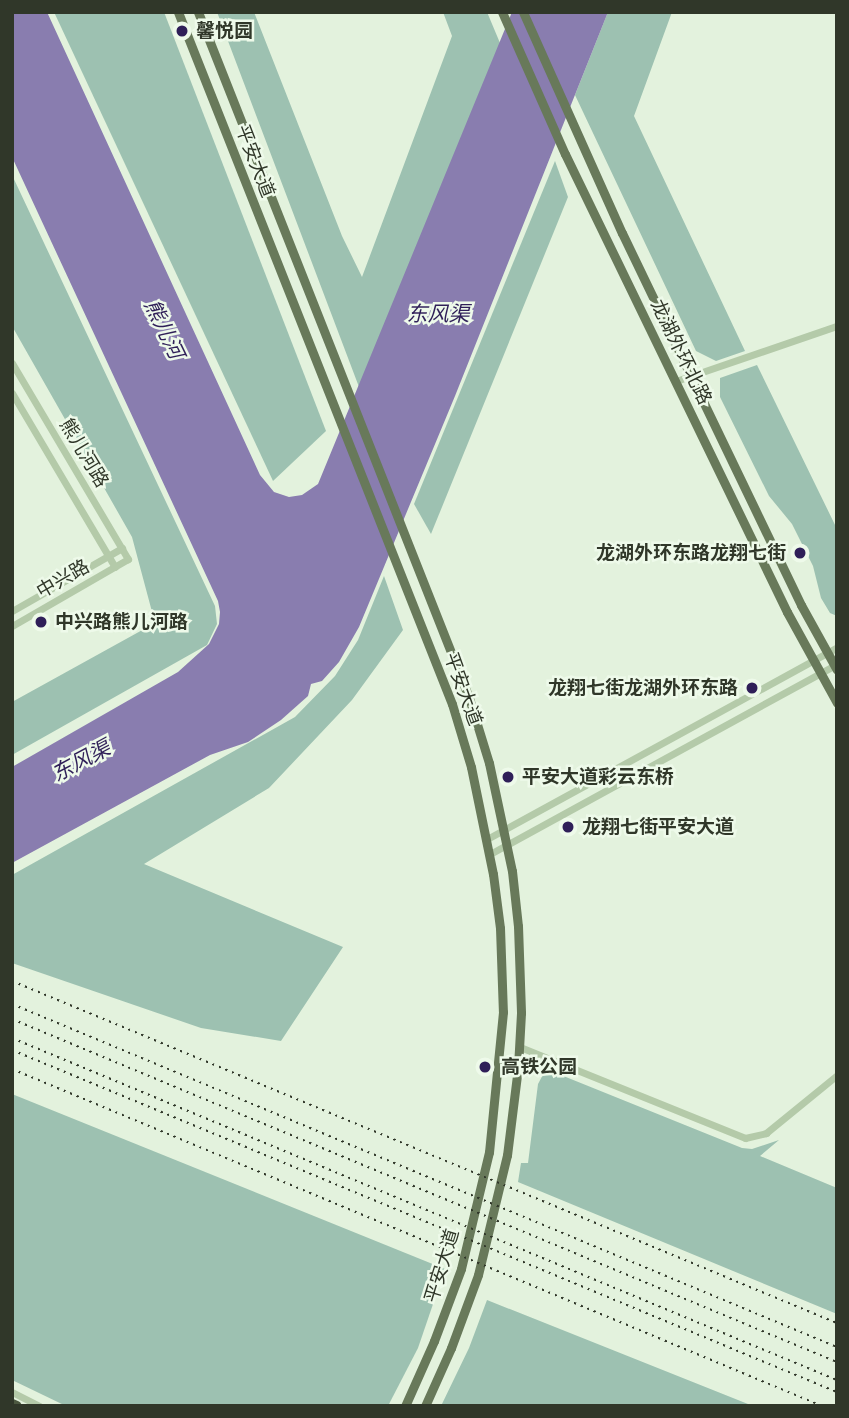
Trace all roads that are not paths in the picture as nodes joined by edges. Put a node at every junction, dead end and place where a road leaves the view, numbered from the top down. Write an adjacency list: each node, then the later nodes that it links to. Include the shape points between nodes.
1 (178, 12): 23 (main road, 平安大道, via 461,731)
2 (198, 12): 22 (main road, 平安大道, via 475,716)
3 (502, 12): 8 (main road, 龙湖外环北路)
4 (523, 12): 7 (main road, 龙湖外环北路)
5 (837, 326): 7 (street)
6 (12, 363): 10 (street, 熊儿河路)
7 (691, 376): 8 (street); 17 (main road, 龙湖外环北路)
8 (676, 382): 18 (main road, 龙湖外环北路)
9 (12, 393): 11 (street, 熊儿河路)
10 (122, 548): 11 (street, 中兴路); 12 (street, 熊儿河路)
11 (109, 555): 13 (street, 熊儿河路); 14 (street, 中兴路)
12 (128, 559): 13 (street, 中兴路)
13 (115, 567): 15 (street, 中兴路)
14 (12, 611)
15 (12, 626)
16 (837, 648): 17 (street)
17 (827, 653): 18 (street); 19 (main road, 龙湖外环北路)
18 (813, 661): 20 (main road, 龙湖外环北路); 22 (street)
19 (836, 666): 20 (street)
20 (820, 673): 21 (main road, 龙湖外环北路); 24 (street)
21 (837, 703)
22 (504, 831): 23 (street); 24 (main road, 平安大道)
23 (487, 839): 25 (main road, 平安大道)
24 (507, 846): 25 (street); 26 (main road, 平安大道, via 521,967)
25 (490, 854): 30 (main road, 平安大道, via 503,1001 485,1177 460,1269)
26 (520, 1047): 27 (street, via 745,1138 766,1133); 31 (main road, 平安大道, via 507,1155 486,1249 466,1312)
27 (837, 1075)
28 (12, 1392): 29 (street)
29 (40, 1406)
30 (405, 1406)
31 (425, 1406)

